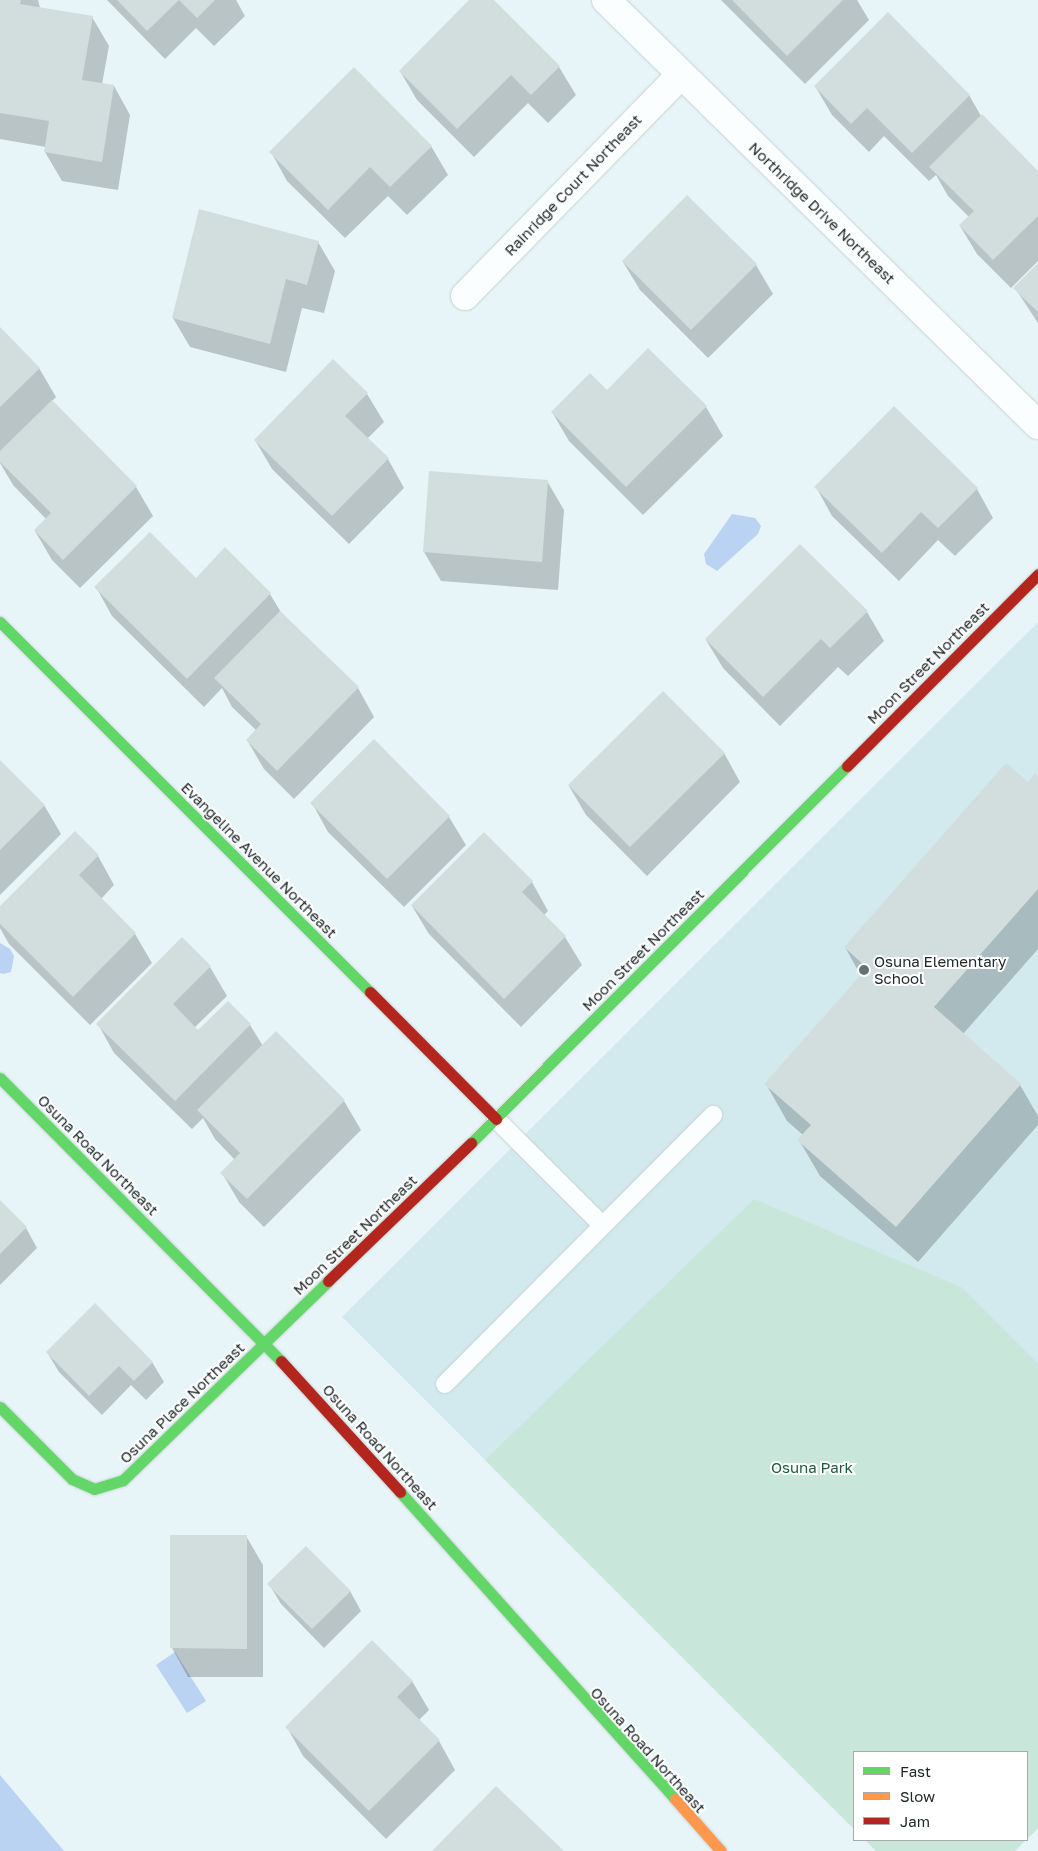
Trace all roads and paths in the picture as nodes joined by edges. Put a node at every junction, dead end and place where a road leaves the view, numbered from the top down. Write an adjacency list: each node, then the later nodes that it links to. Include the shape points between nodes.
1 (606, 0): 2 (street, Northridge Drive Northeast)
2 (681, 75): 3 (street, Rainridge Court Northeast); 4 (street, Northridge Drive Northeast)
3 (465, 296)
4 (1038, 425)
5 (1038, 574): 9 (street, Moon Street Northeast)
6 (0, 622): 9 (street, Evangeline Avenue Northeast)
7 (0, 1078): 11 (street, Osuna Road Northeast)
8 (713, 1115): 10 (lane)
9 (496, 1119): 10 (lane); 11 (street, Moon Street Northeast)
10 (602, 1224): 12 (lane)
11 (265, 1344): 13 (street, Osuna Place Northeast, via 146,1461 123,1480 94,1489 72,1479); 14 (street, Osuna Road Northeast)
12 (445, 1384)
13 (0, 1407)
14 (721, 1851)

